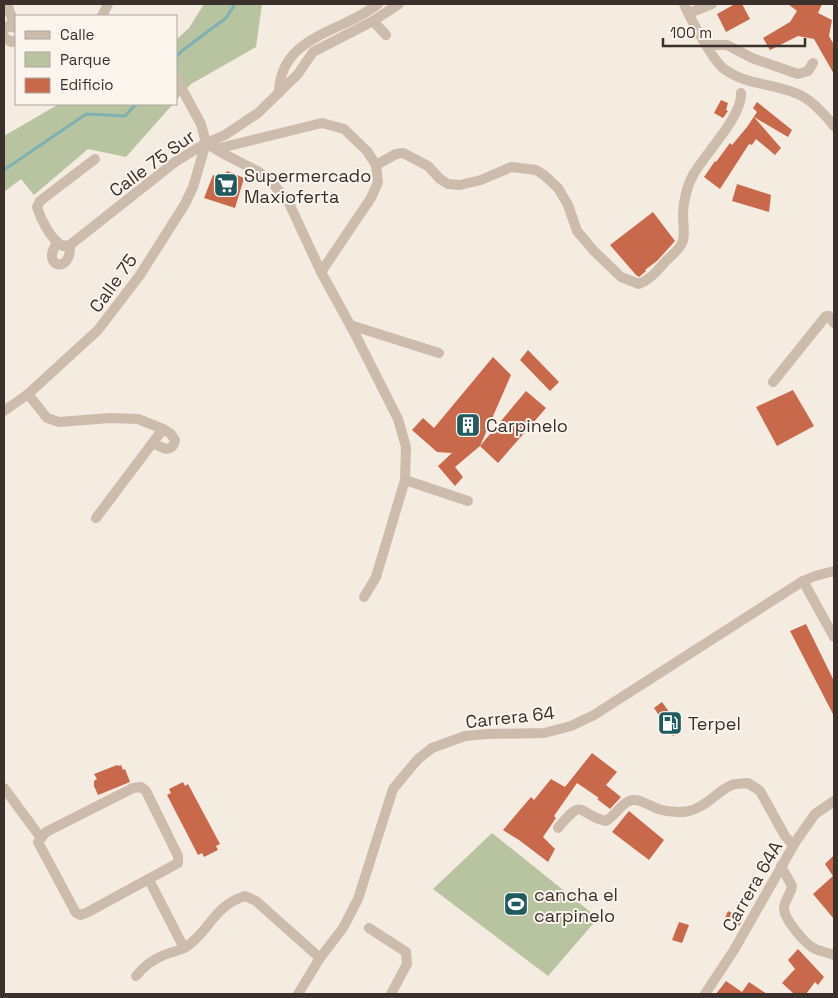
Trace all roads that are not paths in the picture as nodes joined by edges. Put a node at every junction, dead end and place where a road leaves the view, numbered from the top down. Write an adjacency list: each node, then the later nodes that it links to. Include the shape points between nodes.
1 (7, 4): 7 (street)
2 (378, 4): 10 (street, via 303,44)
3 (399, 4): 6 (street, Calle 75 Sur)
4 (712, 4): 5 (street)
5 (687, 9): 9 (street)
6 (373, 21): 8 (street); 11 (street, Calle 75 Sur, via 324,52 313,52)
7 (8, 35)
8 (386, 35)
9 (707, 45): 12 (street, via 727,45 752,58 798,74 808,71); 16 (street, via 722,68 754,83 800,95)
10 (291, 56): 11 (street, via 296,63); 14 (street, via 279,78)
11 (307, 62): 14 (street, Calle 75 Sur)
12 (813, 63)
13 (178, 82): 17 (street, via 201,124)
14 (279, 93): 17 (street, Calle 75 Sur, via 244,123)
15 (741, 93): 20 (street, via 742,100 733,118 692,177 685,198 682,244 650,279 639,284 621,277 594,251 577,230 558,188 536,170 511,167 460,185 448,184 428,166 403,153)
16 (834, 126)
17 (206, 143): 18 (street); 22 (street, Calle 75 Sur, via 176,162); 28 (street, Calle 75, via 185,204 140,275 98,330)
18 (216, 149): 20 (street, via 322,123 344,129 367,151); 23 (street, via 259,172 282,195 294,213)
19 (95, 159): 21 (street, via 40,201 37,207)
20 (376, 165): 23 (street, via 378,182 371,198)
21 (57, 243): 22 (street, via 63,246); 22 (street, via 51,257 58,264 68,260)
22 (70, 244)
23 (321, 272): 25 (street)
24 (834, 323): 27 (street, via 826,316)
25 (350, 325): 26 (street); 32 (street, via 398,419 406,447)
26 (438, 353)
27 (773, 382)
28 (28, 394): 29 (street, Calle 75); 30 (street, via 47,418 59,422 110,418 138,420)
29 (4, 411)
30 (163, 429): 31 (street); 31 (street, via 174,436 172,448 165,449)
31 (153, 443): 34 (street)
32 (405, 480): 33 (street); 37 (street, via 376,577)
33 (468, 501)
34 (96, 518)
35 (834, 571): 36 (street, Carrera 64)
36 (802, 582): 38 (street); 49 (street, Carrera 64, via 594,715 571,726 544,733 465,736 432,748 418,759 393,789 358,899 343,928)
37 (364, 597)
38 (834, 637)
39 (4, 788): 42 (street)
40 (834, 801): 43 (street, Carrera 64A, via 815,814)
41 (558, 828): 43 (street, via 576,809 606,821 631,800 676,812 691,810 732,785 748,783 760,791)
42 (40, 838): 45 (street, via 40,848 71,906 81,915); 45 (street, via 46,832 141,787 146,791 179,861)
43 (793, 845): 44 (street, Carrera 64A)
44 (780, 866): 48 (street, via 792,886 785,902 786,918 814,948); 53 (street, Carrera 64A, via 734,950)
45 (149, 880): 47 (street)
46 (369, 928): 52 (street, via 406,952 408,964)
47 (184, 948): 49 (street, via 224,906 248,896); 50 (street, via 147,964)
48 (834, 955)
49 (320, 958): 51 (street, Carrera 64)
50 (136, 976)
51 (298, 994)
52 (391, 994)
53 (705, 994)

